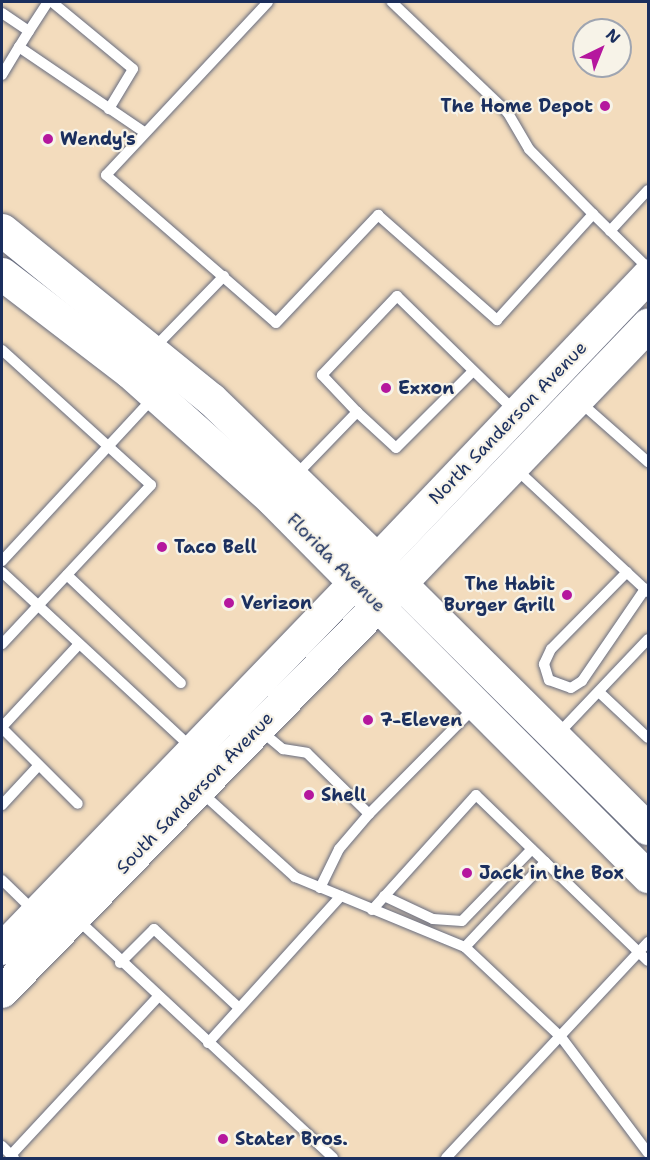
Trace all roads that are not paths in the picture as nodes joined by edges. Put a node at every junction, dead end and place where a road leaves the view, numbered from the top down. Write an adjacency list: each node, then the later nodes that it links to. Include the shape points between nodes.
1 (50, 2): 5 (lane); 8 (lane, via 133,69)
2 (268, 2): 9 (lane)
3 (392, 2): 11 (lane, via 508,113 529,149)
4 (2, 13): 5 (lane)
5 (29, 31): 6 (lane)
6 (19, 47): 7 (lane); 8 (lane)
7 (2, 75)
8 (109, 109): 9 (lane)
9 (144, 132): 15 (lane, via 106,175)
10 (648, 190): 13 (lane)
11 (593, 214): 13 (lane); 15 (lane, via 497,320 378,215 276,323)
12 (2, 231): 19 (highway, Florida Avenue)
13 (610, 231): 16 (lane)
14 (2, 274): 22 (highway, Florida Avenue)
15 (224, 276): 19 (lane)
16 (644, 284): 20 (highway); 23 (highway, via 598,349 569,381 567,387); 25 (highway, North Sanderson Avenue)
17 (648, 324): 20 (highway, North Sanderson Avenue)
18 (2, 350): 26 (lane)
19 (152, 350): 29 (highway, Florida Avenue)
20 (608, 366): 23 (highway, North Sanderson Avenue)
21 (473, 370): 24 (lane, via 396,448); 24 (lane, via 397,296 322,375); 25 (lane)
22 (157, 395): 26 (lane); 31 (highway, Florida Avenue)
23 (577, 400): 27 (lane); 28 (highway, North Sanderson Avenue)
24 (357, 412): 29 (lane)
25 (517, 413): 31 (highway, North Sanderson Avenue)
26 (110, 446): 30 (lane); 34 (lane, via 151,485)
27 (648, 462)
28 (513, 466): 32 (lane); 36 (highway, North Sanderson Avenue)
29 (294, 477): 31 (highway, Florida Avenue)
30 (2, 561)
31 (366, 571): 36 (highway, Florida Avenue); 48 (main road, South Sanderson Avenue)
32 (627, 572): 35 (lane); 35 (lane, via 551,649 544,664 549,680 571,688 582,681)
33 (2, 573): 37 (lane)
34 (67, 575): 37 (lane); 41 (lane)
35 (647, 590)
36 (389, 595): 43 (main road, Florida Avenue); 45 (main road, South Sanderson Avenue); 46 (main road, Florida Avenue)
37 (38, 606): 39 (lane); 40 (lane)
38 (648, 639): 42 (lane)
39 (79, 644): 44 (lane); 48 (lane)
40 (2, 645)
41 (181, 683)
42 (599, 692): 46 (lane); 47 (lane)
43 (477, 706): 54 (lane); 58 (main road, Florida Avenue)
44 (2, 727): 49 (lane)
45 (257, 728): 51 (main road, South Sanderson Avenue); 54 (lane, via 283,749 307,753)
46 (554, 738): 55 (main road, Florida Avenue)
47 (648, 738)
48 (194, 749): 50 (main road, South Sanderson Avenue)
49 (39, 765): 52 (lane); 53 (lane)
50 (168, 777): 64 (main road, South Sanderson Avenue); 65 (main road, via 140,823 70,899)
51 (198, 789): 60 (lane, via 295,877); 65 (main road, South Sanderson Avenue)
52 (78, 804)
53 (2, 805)
54 (369, 814): 60 (lane, via 339,849)
55 (648, 829)
56 (532, 849): 57 (lane); 62 (lane, via 462,921 433,919); 62 (lane, via 476,795)
57 (545, 862): 67 (lane); 69 (lane)
58 (648, 877)
59 (2, 880): 64 (lane)
60 (320, 888): 61 (lane)
61 (341, 896): 63 (lane); 75 (lane)
62 (384, 896): 63 (lane)
63 (372, 910): 67 (lane)
64 (37, 913): 68 (main road, South Sanderson Avenue); 72 (main road, via 42,928)
65 (74, 917): 71 (lane); 73 (main road, South Sanderson Avenue)
66 (648, 942): 69 (lane)
67 (465, 947): 76 (lane)
68 (2, 950)
69 (640, 952): 70 (lane); 76 (lane)
70 (648, 960)
71 (120, 963): 74 (lane); 75 (lane, via 154,929)
72 (2, 972)
73 (2, 992)
74 (158, 997): 77 (lane); 80 (lane)
75 (239, 1008): 77 (lane)
76 (561, 1036): 79 (lane); 82 (lane)
77 (208, 1043): 81 (lane)
78 (2, 1146): 80 (lane)
79 (648, 1153)
80 (13, 1157)
81 (333, 1158)
82 (446, 1158)

